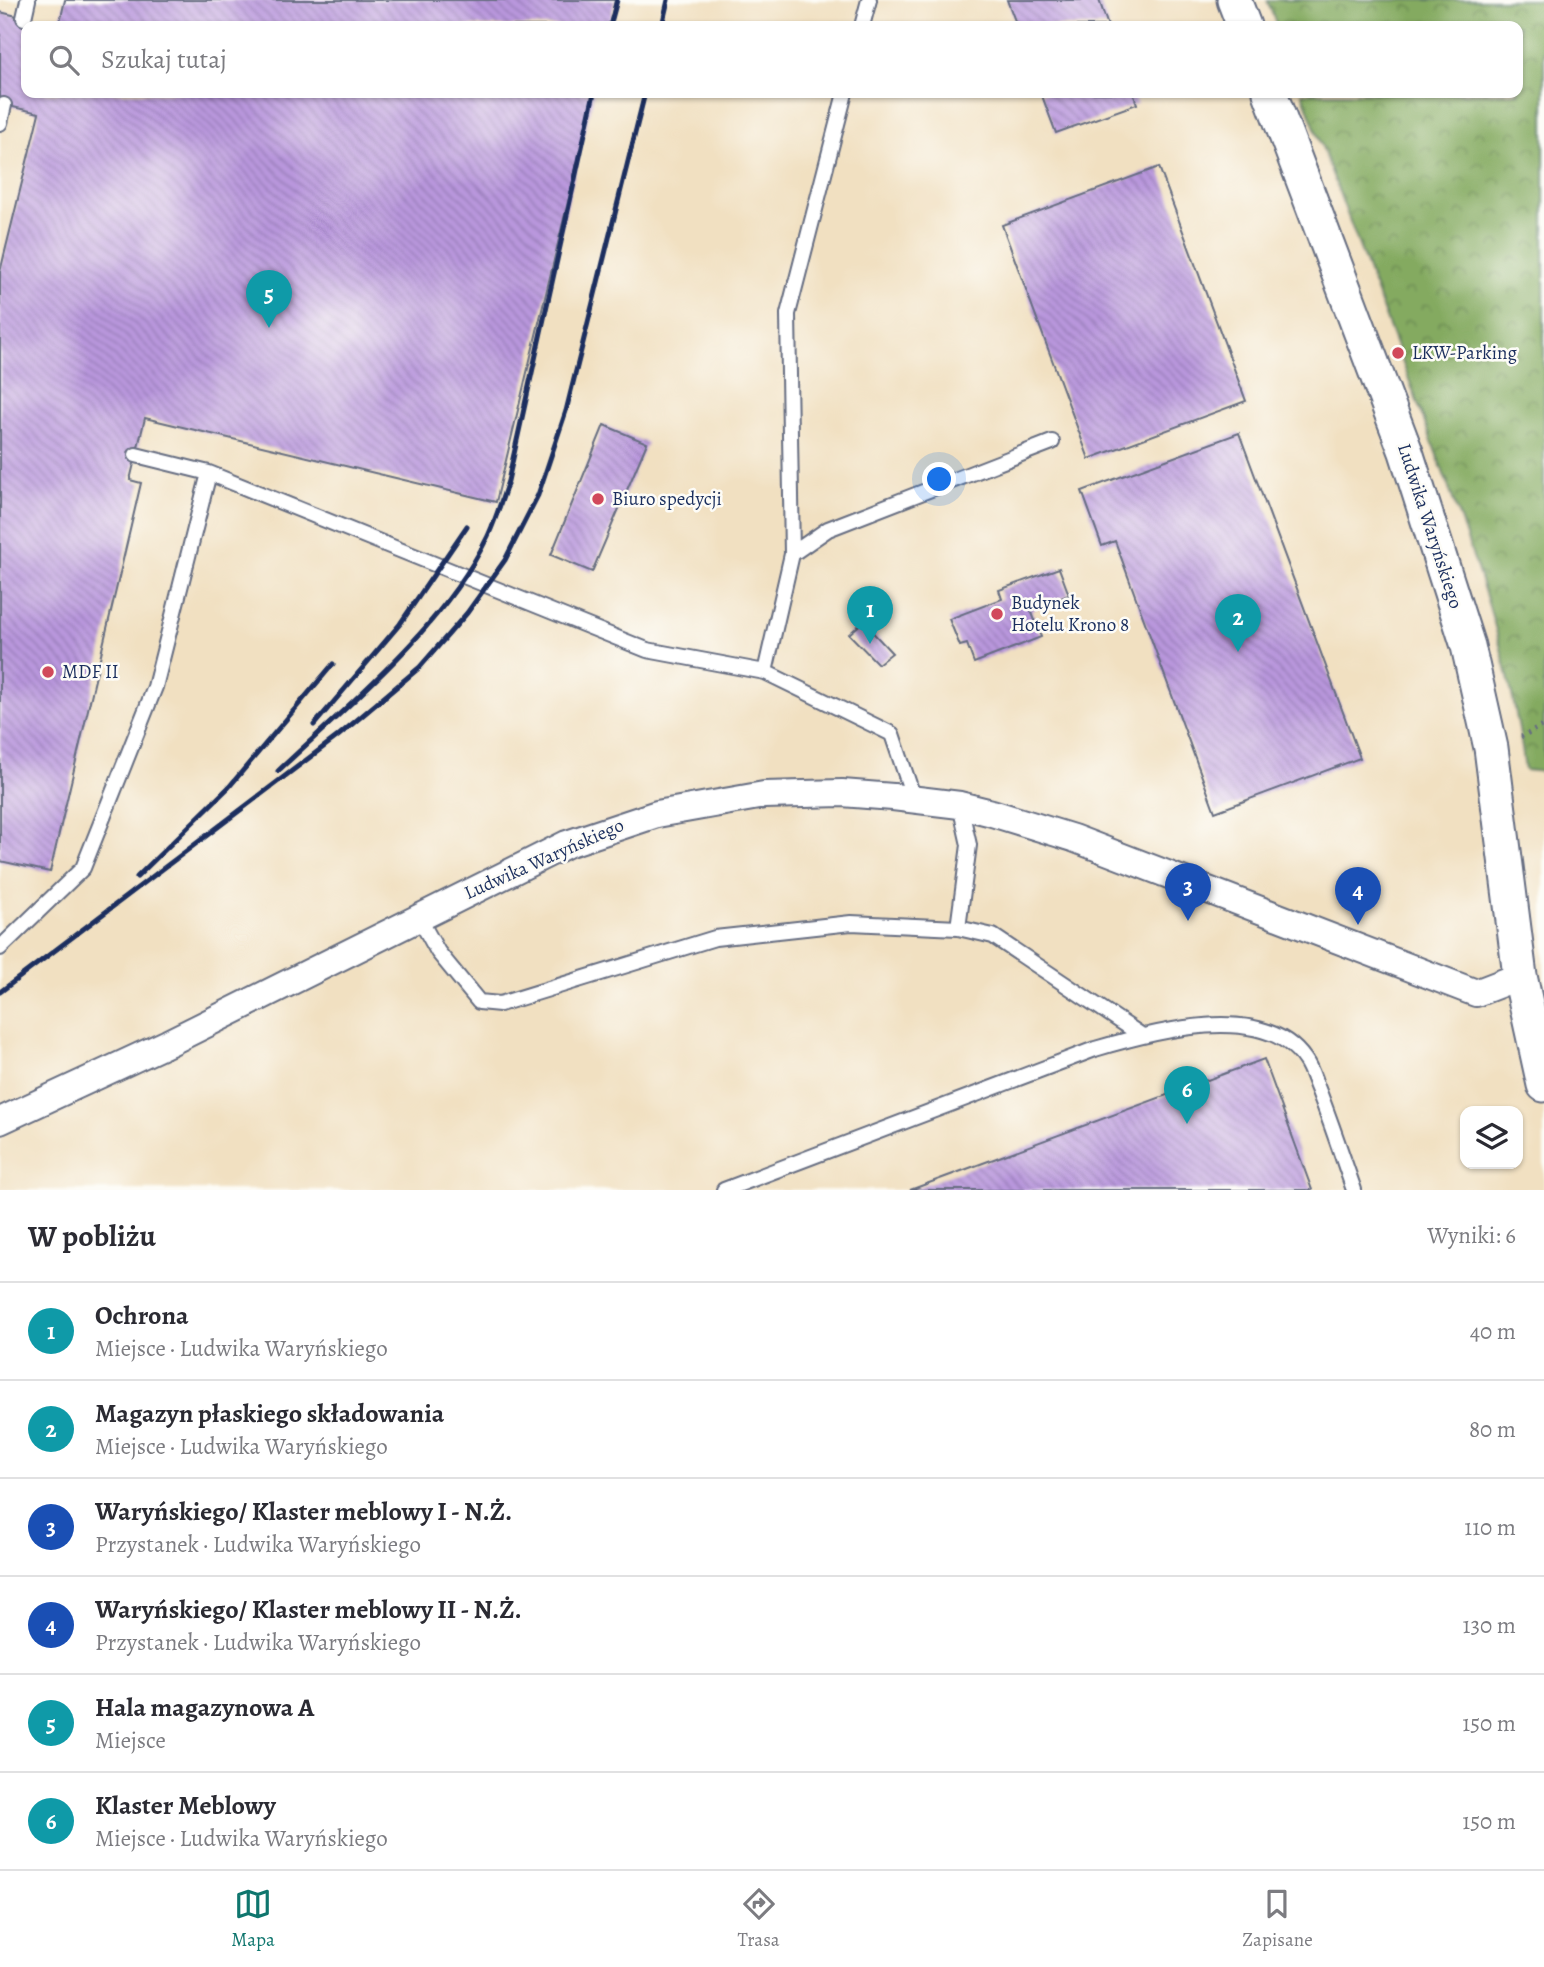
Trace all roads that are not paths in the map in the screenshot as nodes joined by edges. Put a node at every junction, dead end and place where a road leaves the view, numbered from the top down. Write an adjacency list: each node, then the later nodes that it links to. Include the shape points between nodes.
1 (28, 0): 4 (lane)
2 (869, 0): 5 (lane)
3 (1234, 0): 6 (street)
4 (24, 18)
5 (863, 21)
6 (1242, 21)
7 (844, 98): 14 (lane, via 788,314)
8 (1272, 98): 21 (street, Ludwika Waryńskiego, via 1406,452 1468,646 1491,748)
9 (4, 105): 10 (lane)
10 (0, 123)
11 (1052, 442): 14 (lane, via 828,529)
12 (136, 455): 13 (lane)
13 (209, 472): 15 (lane, via 647,650); 20 (lane, via 155,687 83,868)
14 (792, 554): 15 (lane)
15 (765, 671): 16 (lane, via 892,734)
16 (914, 799): 17 (street, Ludwika Waryńskiego); 18 (street, Ludwika Waryńskiego, via 842,793 764,795 657,814 567,844)
17 (960, 805): 19 (lane, via 969,845); 21 (street, Ludwika Waryńskiego, via 1073,838 1476,992)
18 (418, 916): 19 (lane, via 438,952 480,1002 500,1004 715,938 851,923); 24 (street, Ludwika Waryńskiego, via 168,1043)
19 (958, 928): 22 (lane, via 993,936)
20 (0, 948)
21 (1520, 976): 23 (street, Ludwika Waryńskiego)
22 (1141, 1035): 25 (lane); 26 (lane, via 1217,1026 1253,1027 1281,1035 1306,1060)
23 (1544, 1085)
24 (0, 1121)
25 (724, 1190)
26 (1354, 1190)

